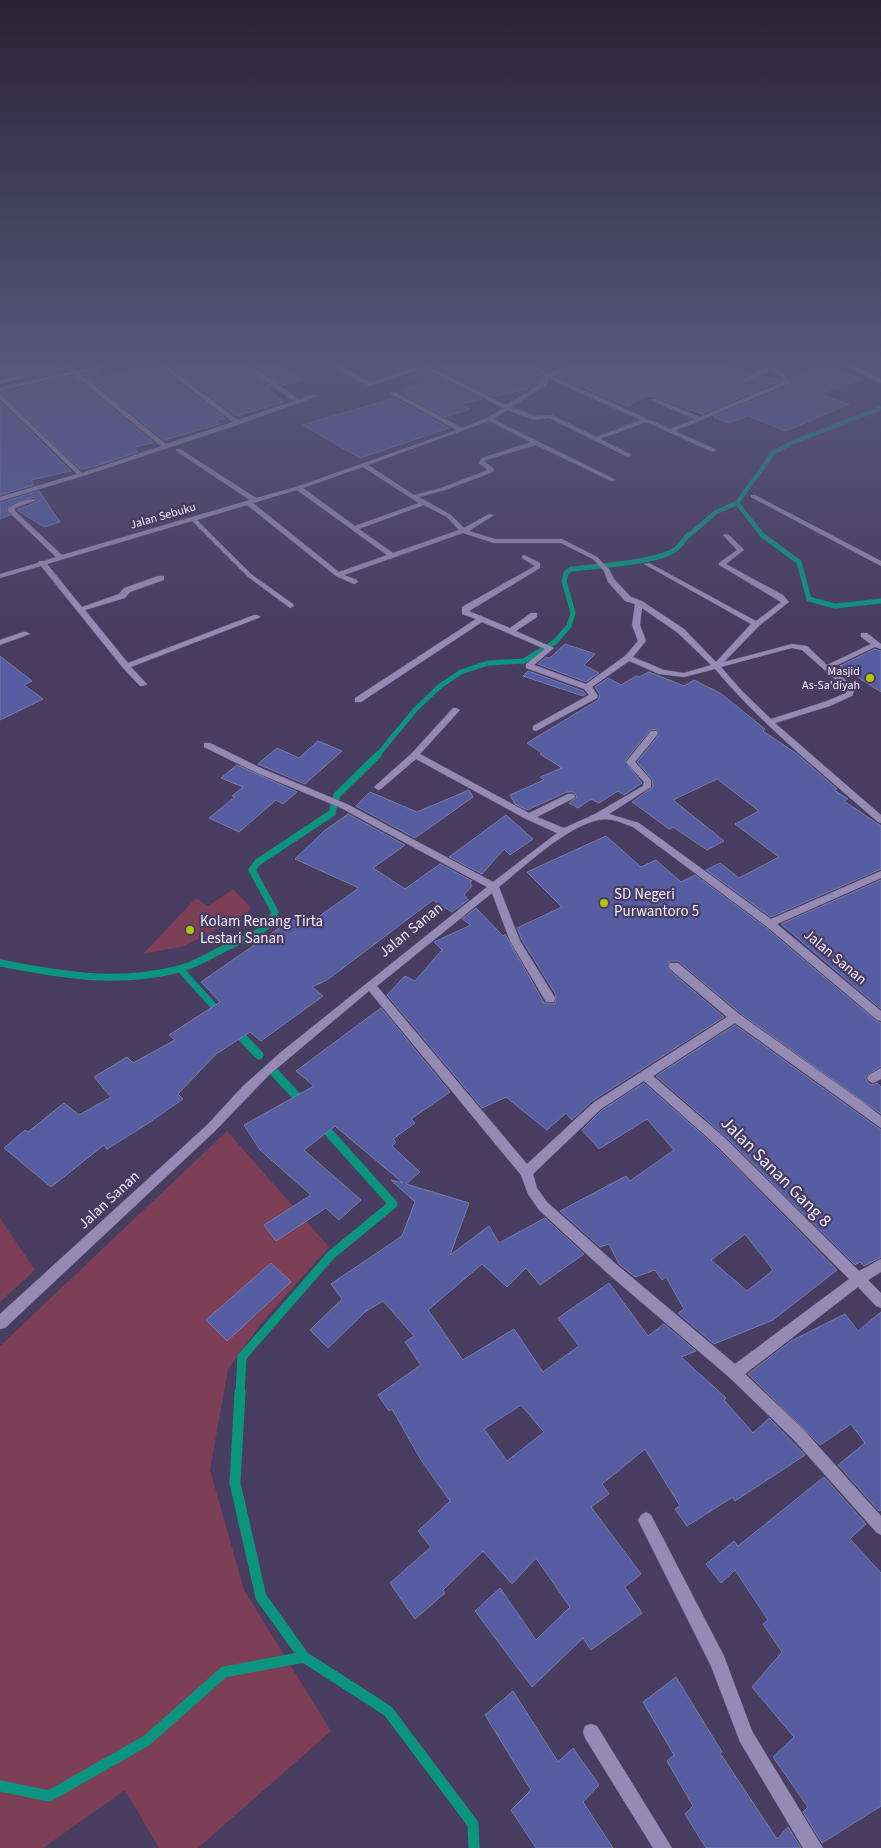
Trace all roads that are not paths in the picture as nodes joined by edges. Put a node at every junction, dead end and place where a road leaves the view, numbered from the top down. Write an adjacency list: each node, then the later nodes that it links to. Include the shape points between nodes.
1 (56, 450): 10 (street)
2 (153, 450): 10 (street)
3 (178, 450): 17 (street)
4 (404, 450): 9 (street, Jalan Sebuku)
5 (511, 450): 14 (street, via 484,459 482,463 491,471)
6 (549, 450): 11 (street)
7 (619, 450): 8 (street)
8 (628, 455)
9 (364, 464): 12 (street, Jalan Sebuku); 14 (street)
10 (81, 475): 15 (street)
11 (613, 480)
12 (298, 488): 17 (street, Jalan Sebuku); 21 (street)
13 (753, 496): 29 (street)
14 (414, 497): 18 (street)
15 (0, 499)
16 (34, 500): 25 (street, via 11,509 12,512)
17 (252, 502): 20 (street, Jalan Sebuku); 30 (street)
18 (425, 504): 21 (street); 22 (street, via 448,516)
19 (490, 514): 22 (street)
20 (193, 518): 25 (street, Jalan Sebuku); 35 (street, via 249,575)
21 (354, 528): 24 (street)
22 (463, 531): 24 (street); 34 (street, via 494,541 562,541 595,558 628,599)
23 (726, 535): 40 (street, via 741,550 721,564 785,602)
24 (393, 556): 30 (street)
25 (60, 557): 27 (street, Jalan Sebuku)
26 (524, 557): 39 (street, via 538,567 465,609 465,612)
27 (41, 562): 31 (street, Jalan Sebuku); 36 (street)
28 (647, 564): 40 (street)
29 (881, 564)
30 (338, 575): 33 (street)
31 (0, 576)
32 (161, 578): 36 (street, via 127,590 122,596)
33 (354, 582)
34 (639, 603): 46 (street, via 636,625 642,640); 48 (street, via 681,631)
35 (290, 606)
36 (82, 609): 47 (street)
37 (534, 615): 41 (street)
38 (256, 617): 47 (street)
39 (482, 619): 41 (street); 52 (street)
40 (756, 624): 48 (street)
41 (512, 630): 51 (street, via 550,648 529,666)
42 (26, 634): 44 (street)
43 (864, 636): 45 (street)
44 (0, 643)
45 (878, 646): 49 (street)
46 (628, 658): 48 (street, via 662,672 684,675); 51 (street)
47 (126, 666): 50 (street)
48 (716, 666): 49 (street, via 798,646); 54 (street, via 739,694)
49 (826, 668): 54 (street, via 851,689 849,694)
50 (143, 684)
51 (588, 687): 55 (street, via 594,696)
52 (358, 700)
53 (456, 710): 58 (street)
54 (769, 722): 63 (street)
55 (536, 728)
56 (654, 734): 62 (street, via 630,762 649,784)
57 (207, 745): 66 (street, via 344,806)
58 (415, 755): 59 (street); 61 (street)
59 (378, 787)
60 (571, 796): 61 (street)
61 (530, 817): 64 (street)
62 (598, 817): 64 (street, Jalan Sanan); 67 (street, Jalan Sanan, via 620,818 636,825)
63 (881, 820)
64 (564, 832): 66 (street, Jalan Sanan)
65 (881, 874): 67 (street)
66 (494, 886): 69 (street, Jalan Sanan); 70 (street, via 515,941)
67 (770, 923): 72 (street, Jalan Sanan)
68 (674, 966): 71 (street)
69 (370, 985): 75 (street); 79 (street, Jalan Sanan, via 275,1061 211,1128)
70 (550, 999)
71 (735, 1017): 73 (street); 74 (street)
72 (881, 1017)
73 (646, 1075): 75 (street, via 597,1106); 77 (street, Jalan Sanan Gang 8, via 721,1142)
74 (881, 1124)
75 (526, 1172): 80 (street, via 532,1190 543,1206)
76 (881, 1265): 77 (street)
77 (857, 1280): 78 (street, Jalan Sanan Gang 8); 80 (street)
78 (881, 1302)
79 (0, 1323)
80 (735, 1373): 82 (street, via 798,1434)
81 (646, 1520): 85 (street, via 718,1662 746,1736)
82 (881, 1527)
83 (592, 1732): 84 (street)
84 (663, 1848)
85 (814, 1848)

